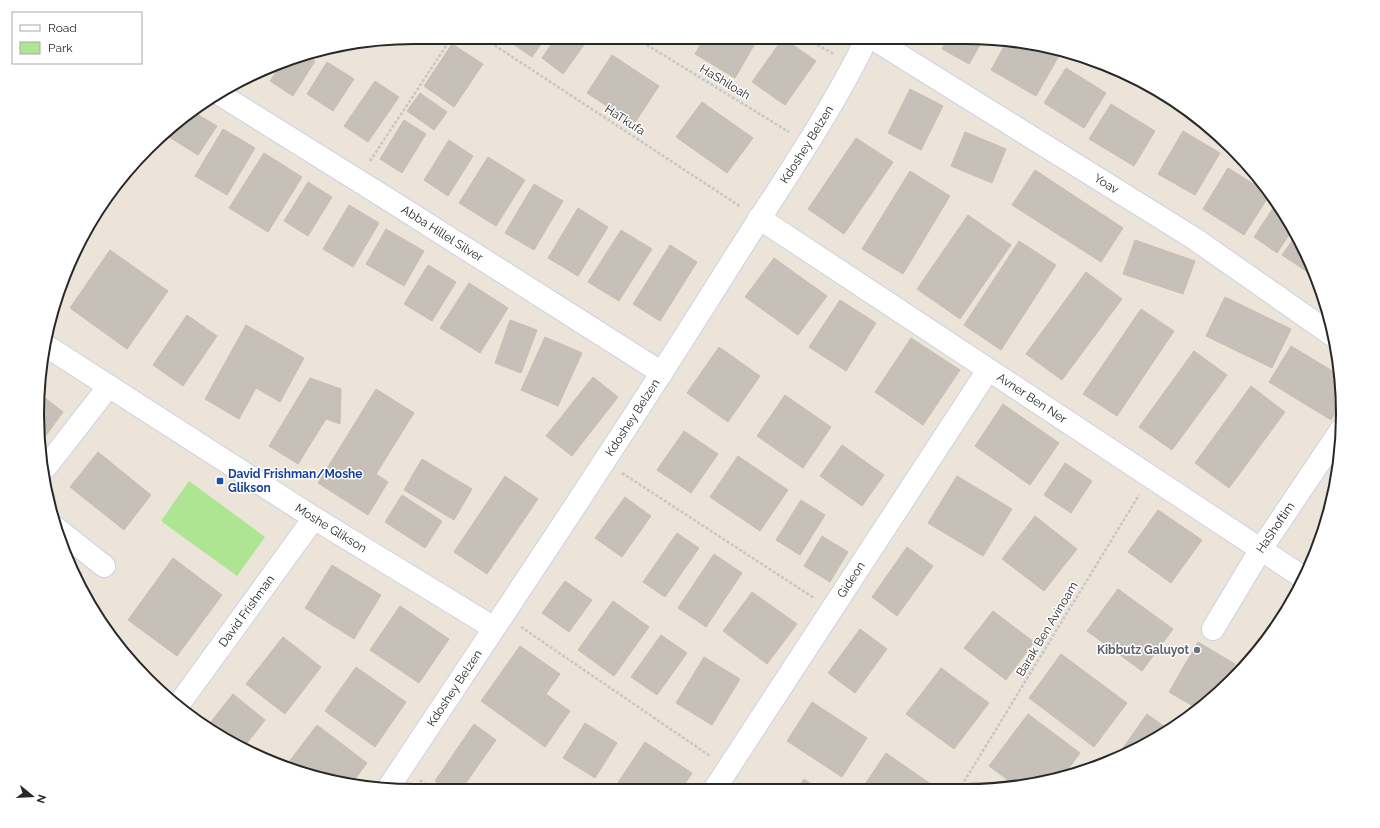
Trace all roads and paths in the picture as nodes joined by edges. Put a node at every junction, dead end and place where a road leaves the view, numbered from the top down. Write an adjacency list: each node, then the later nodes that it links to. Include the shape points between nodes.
1 (447, 44): 10 (path)
2 (493, 44): 11 (path, HaTkufa)
3 (645, 44): 9 (path, HaShiloah)
4 (815, 44): 7 (path)
5 (864, 44): 7 (street, Kdoshey Belzen)
6 (882, 44): 12 (street, Yoav, via 1195,239)
7 (854, 65): 9 (street, Kdoshey Belzen)
8 (223, 97): 10 (street, Abba Hillel Silver)
9 (807, 143): 11 (street, Kdoshey Belzen)
10 (357, 180): 15 (street, Abba Hillel Silver)
11 (759, 218): 14 (street, Avner Ben Ner); 15 (street, Kdoshey Belzen)
12 (1326, 332)
13 (50, 348): 16 (street, Moshe Glikson)
14 (988, 370): 20 (street, Avner Ben Ner); 26 (street, Gideon)
15 (662, 373): 18 (street, Kdoshey Belzen)
16 (109, 386): 19 (street); 21 (street, Moshe Glikson)
17 (1335, 439): 23 (street, HaShoftim)
18 (604, 461): 26 (path); 27 (street, Kdoshey Belzen)
19 (48, 465)
20 (1150, 477): 23 (street, Avner Ben Ner); 33 (path, Barak Ben Avinoam)
21 (314, 518): 27 (street, Moshe Glikson); 29 (street, David Frishman)
22 (65, 535): 24 (street)
23 (1261, 549): 25 (street, Avner Ben Ner); 28 (street, HaShoftim)
24 (104, 566)
25 (1299, 575)
26 (832, 609): 30 (street, Gideon)
27 (498, 621): 30 (path); 31 (street, Kdoshey Belzen)
28 (1213, 629)
29 (182, 702)
30 (728, 768): 32 (street, Gideon)
31 (392, 783)
32 (718, 784)
33 (962, 784)

